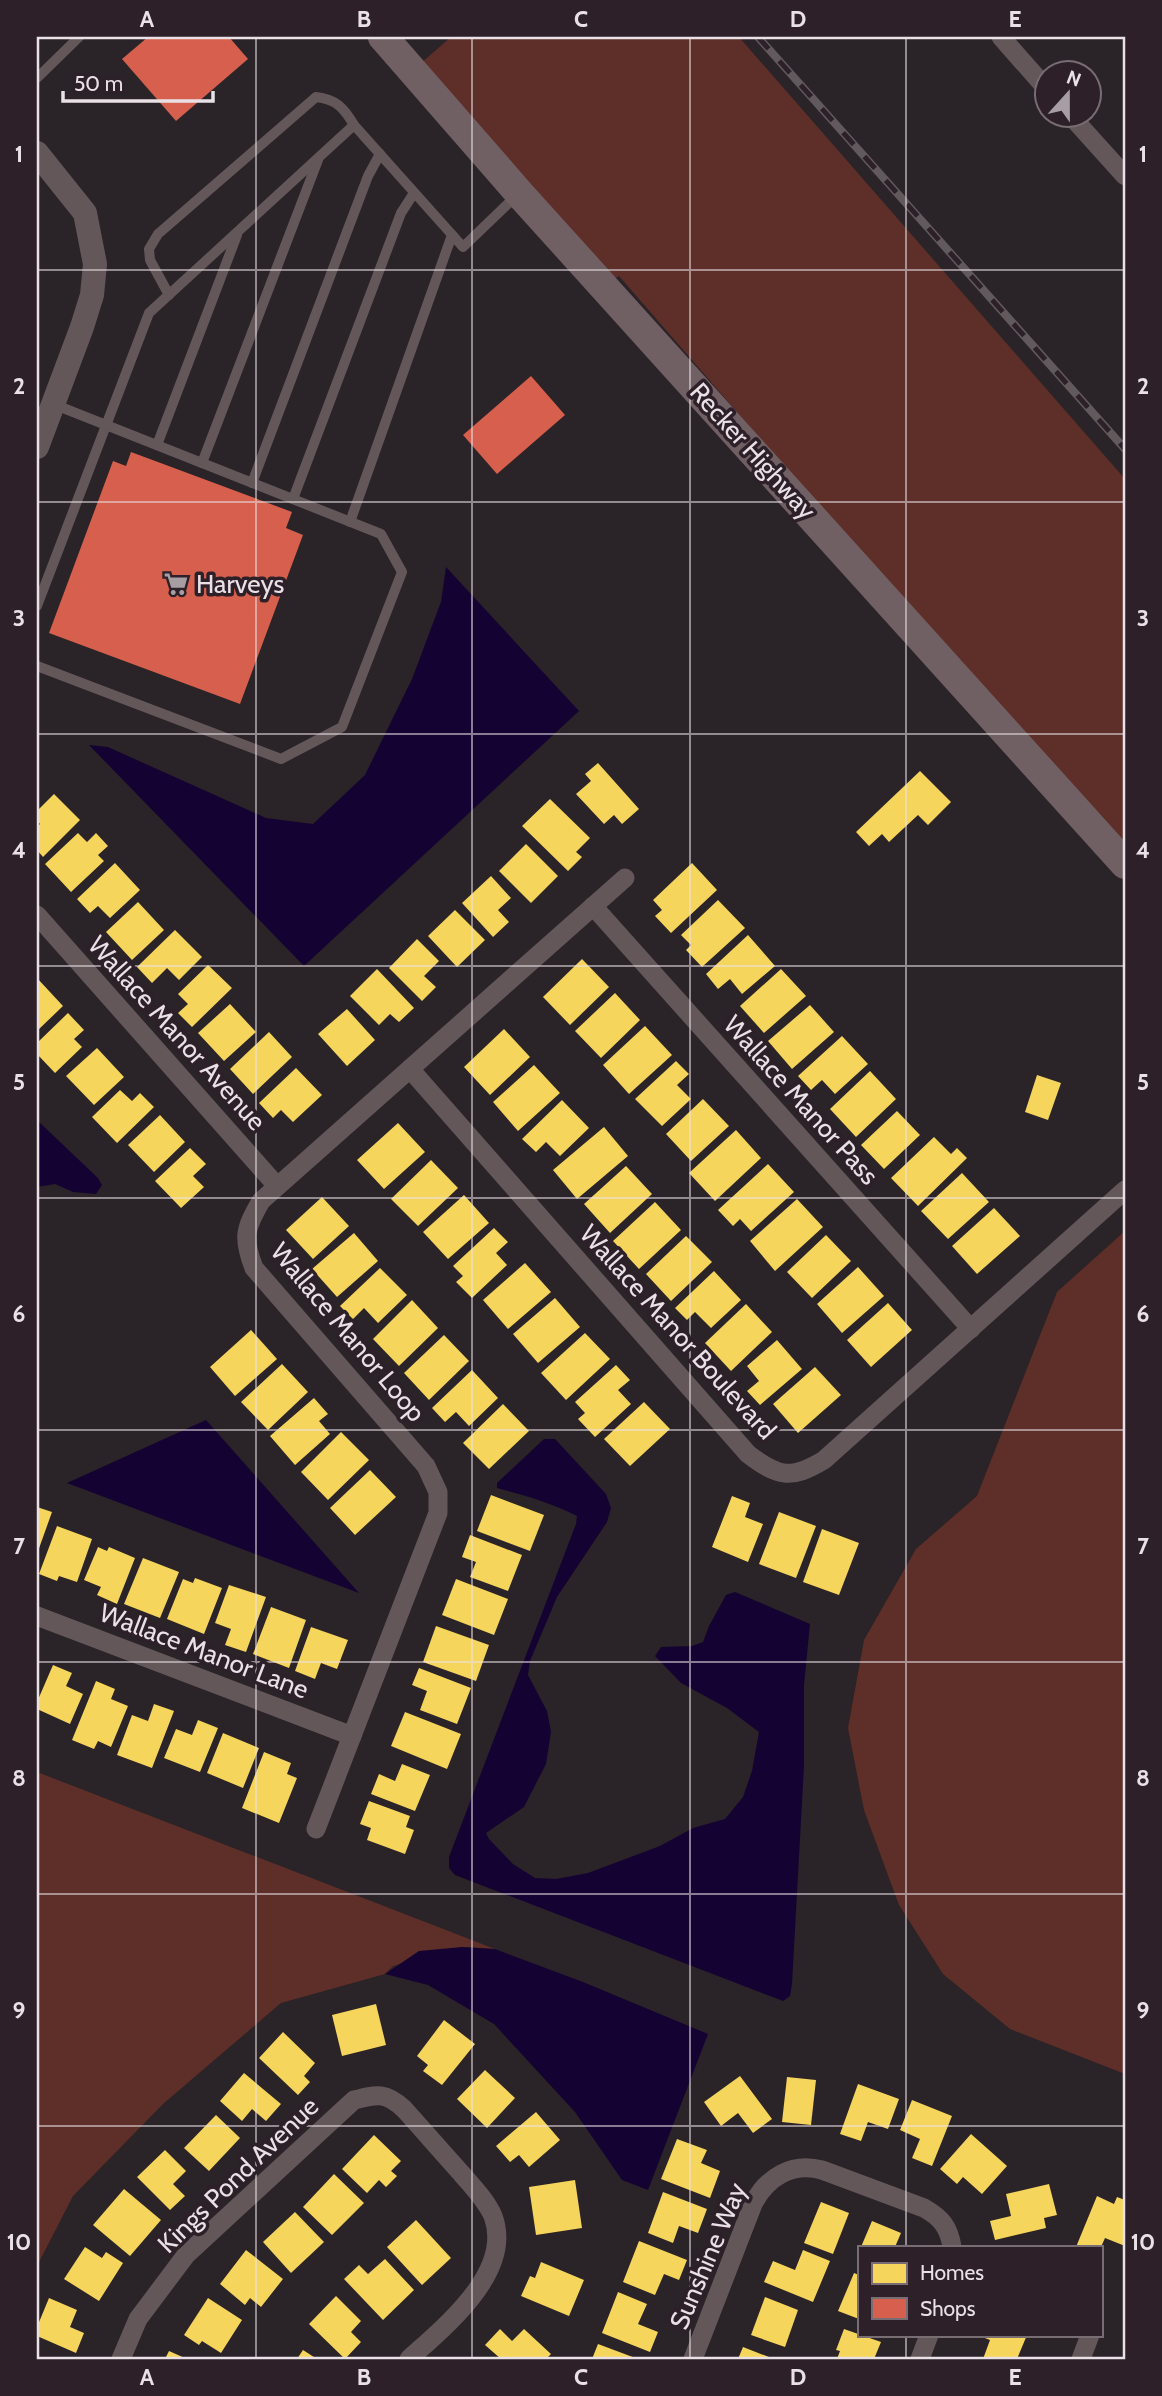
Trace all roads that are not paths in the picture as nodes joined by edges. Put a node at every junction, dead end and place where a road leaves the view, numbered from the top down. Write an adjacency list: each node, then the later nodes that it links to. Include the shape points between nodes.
1 (383, 37): 13 (main road, Recker Highway)
2 (1000, 37): 4 (street)
3 (74, 38): 5 (lane)
4 (1032, 72)
5 (37, 78)
6 (354, 125): 9 (lane); 10 (lane); 16 (lane, via 334,101 316,97 159,234 149,249 150,260)
7 (1083, 130): 11 (street)
8 (37, 153): 17 (street, via 85,213 95,264 92,295)
9 (380, 154): 12 (lane); 22 (lane)
10 (319, 157): 14 (lane); 21 (lane)
11 (1125, 176)
12 (414, 193): 15 (lane); 23 (lane, via 401,213)
13 (519, 193): 15 (lane, via 463,247); 27 (main road, Recker Highway)
14 (238, 231): 16 (lane); 19 (lane)
15 (452, 234): 24 (lane)
16 (169, 295): 18 (lane, via 149,313)
17 (53, 404): 18 (lane); 20 (street)
18 (106, 425): 19 (lane); 25 (lane)
19 (157, 445): 21 (lane)
20 (37, 447)
21 (202, 463): 22 (lane)
22 (252, 483): 23 (lane)
23 (293, 499): 24 (lane)
24 (350, 522): 26 (lane, via 382,534 402,572 342,727 281,758)
25 (37, 606)
26 (37, 666)
27 (1125, 864)
28 (625, 878): 29 (street, Wallace Manor Loop)
29 (593, 906): 31 (street, Wallace Manor Loop); 34 (street, Wallace Manor Pass)
30 (40, 924): 32 (street, Wallace Manor Avenue)
31 (410, 1069): 32 (street, Wallace Manor Loop); 34 (street, Wallace Manor Boulevard, via 748,1454 769,1469 803,1473 824,1460)
32 (277, 1186): 36 (street, Wallace Manor Loop, via 261,1201 246,1232 254,1268 426,1466 438,1492 438,1513)
33 (1125, 1190): 34 (street, Wallace Manor Boulevard)
34 (971, 1329)
35 (37, 1616): 36 (street, Wallace Manor Lane)
36 (352, 1736): 37 (street, Wallace Manor Loop)
37 (316, 1829)
38 (952, 2246): 43 (street, Sunshine Way, via 949,2230 924,2208 822,2169 789,2170 759,2192)
39 (929, 2336): 44 (street)
40 (1090, 2336): 45 (street)
41 (121, 2359): 42 (street, Kings Pond Avenue, via 138,2319 186,2255 354,2100 374,2094 392,2098 480,2195 493,2216 497,2239 489,2272 464,2309)
42 (409, 2359)
43 (693, 2359)
44 (920, 2359)
45 (1081, 2359)

